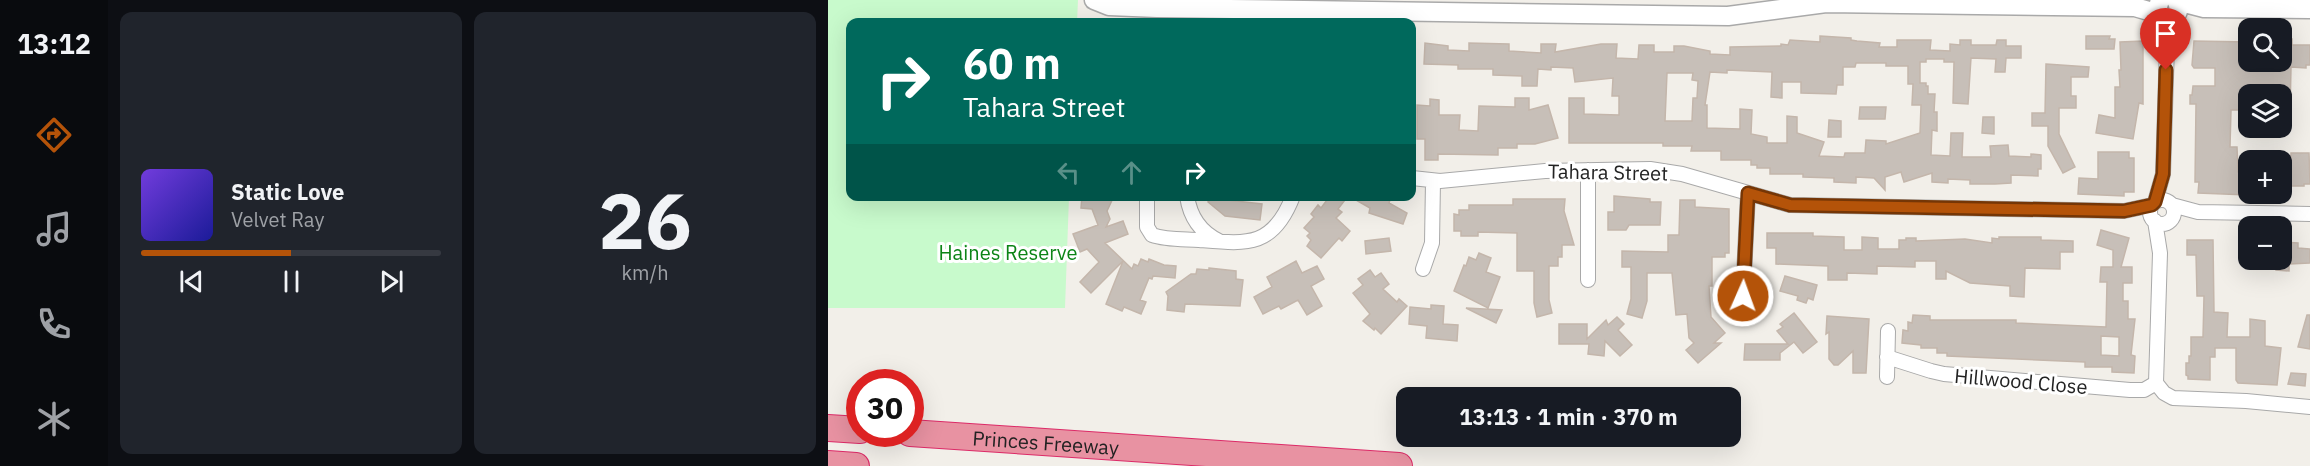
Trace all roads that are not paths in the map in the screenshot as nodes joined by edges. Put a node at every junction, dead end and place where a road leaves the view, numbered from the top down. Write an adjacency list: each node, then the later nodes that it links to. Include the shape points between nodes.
1 (1094, 0): 6 (street, via 1119,7)
2 (1385, 6): 3 (street, via 1728,16); 6 (street)
3 (1750, 7): 4 (street, via 1830,3)
4 (2168, 8): 5 (street); 14 (street)
5 (2310, 9)
6 (1352, 17)
7 (1588, 170): 9 (street, Tahara Street); 10 (street, Tahara Street, via 1650,169); 18 (street)
8 (1416, 179): 9 (street, Tahara Street)
9 (1433, 181): 17 (street, via 1432,243)
10 (1748, 193): 14 (street, Tahara Street, via 1790,205); 19 (street)
11 (1148, 201): 16 (street, via 1147,227 1151,234)
12 (1188, 201): 16 (street, via 1196,223)
13 (1290, 201): 16 (street, via 1268,235 1251,242)
14 (2162, 212): 15 (street, Tahara Street); 23 (street)
15 (2310, 214)
16 (1224, 242)
17 (1423, 269)
18 (1588, 280)
19 (1743, 296)
20 (1888, 331): 21 (street)
21 (1887, 357): 22 (street); 23 (street, Hillwood Close, via 1944,374 2130,390 2144,390)
22 (1887, 377)
23 (2156, 383): 24 (street, via 2173,398)
24 (2310, 407)
25 (828, 428): 26 (highway)
26 (846, 429)
27 (924, 435): 30 (highway, Princes Freeway)
28 (828, 464): 29 (highway)
29 (856, 466)
30 (1399, 466)

